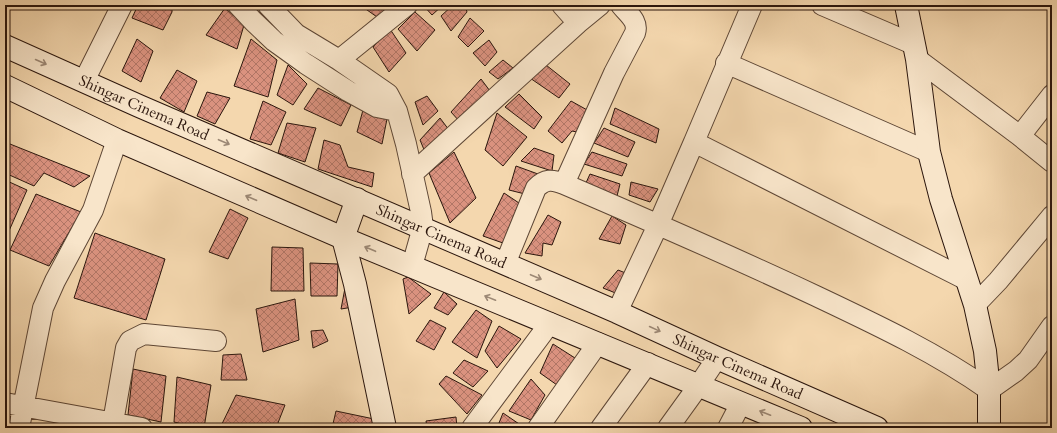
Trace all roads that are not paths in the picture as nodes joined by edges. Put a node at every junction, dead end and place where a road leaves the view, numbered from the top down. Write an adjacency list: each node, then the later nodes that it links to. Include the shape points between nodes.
1 (122, 5): 17 (street)
2 (238, 5): 20 (street, via 274,41 306,64 377,107)
3 (268, 5): 15 (street, via 296,34)
4 (407, 5): 15 (street)
5 (562, 5): 12 (street)
6 (600, 5): 12 (street)
7 (621, 5): 27 (street, via 636,22 635,33)
8 (752, 5): 16 (street)
9 (822, 5): 14 (street)
10 (906, 5): 14 (street)
11 (921, 5): 14 (street)
12 (578, 23): 26 (street)
13 (6, 48): 17 (street, Shingar Cinema Road, one-way to 17)
14 (920, 57): 21 (street); 24 (street); 36 (street, via 947,177)
15 (339, 60): 20 (street, via 388,94)
16 (726, 63): 23 (street); 24 (street)
17 (84, 81): 28 (street, Shingar Cinema Road, one-way to 28)
18 (5, 86): 22 (street, Shingar Cinema Road)
19 (1052, 95): 21 (street)
20 (396, 111): 26 (street)
21 (1020, 136): 25 (street)
22 (117, 140): 32 (street, Shingar Cinema Road, one-way to 22); 47 (street, via 93,210 43,308)
23 (694, 142): 30 (street); 35 (street)
24 (929, 152): 35 (street)
25 (1052, 162)
26 (412, 174): 31 (street)
27 (564, 184): 30 (street); 33 (street, via 548,180 536,188)
28 (357, 199): 31 (street, Shingar Cinema Road); 32 (street)
29 (1052, 216): 36 (street)
30 (658, 224): 37 (street); 45 (street, via 890,331 966,374)
31 (423, 227): 33 (street, Shingar Cinema Road); 34 (street)
32 (343, 238): 34 (street, Shingar Cinema Road, one-way to 32); 51 (street)
33 (505, 264): 37 (street, Shingar Cinema Road, one-way to 37)
34 (412, 266): 38 (street, Shingar Cinema Road, one-way to 34)
35 (967, 280): 36 (street)
36 (981, 299): 45 (street, via 984,351)
37 (617, 312): 42 (street, Shingar Cinema Road, one-way to 42)
38 (550, 323): 41 (street, Shingar Cinema Road); 52 (street)
39 (1052, 326): 45 (street, via 1028,360)
40 (216, 342): 48 (street, via 144,334 130,341 126,348)
41 (598, 343): 43 (street, Shingar Cinema Road); 53 (street)
42 (717, 358): 44 (street); 58 (street, Shingar Cinema Road)
43 (648, 363): 44 (street, Shingar Cinema Road); 54 (street)
44 (699, 385): 46 (street, Shingar Cinema Road); 55 (street)
45 (995, 386): 59 (street); 60 (street)
46 (742, 403): 56 (street); 57 (street, Shingar Cinema Road, one-way to 46)
47 (14, 404): 48 (street); 49 (street)
48 (112, 425): 50 (street)
49 (19, 428)
50 (142, 428)
51 (385, 428)
52 (472, 428)
53 (538, 428)
54 (601, 428)
55 (668, 428)
56 (728, 428)
57 (801, 428)
58 (877, 428)
59 (989, 428)
60 (1000, 428)

